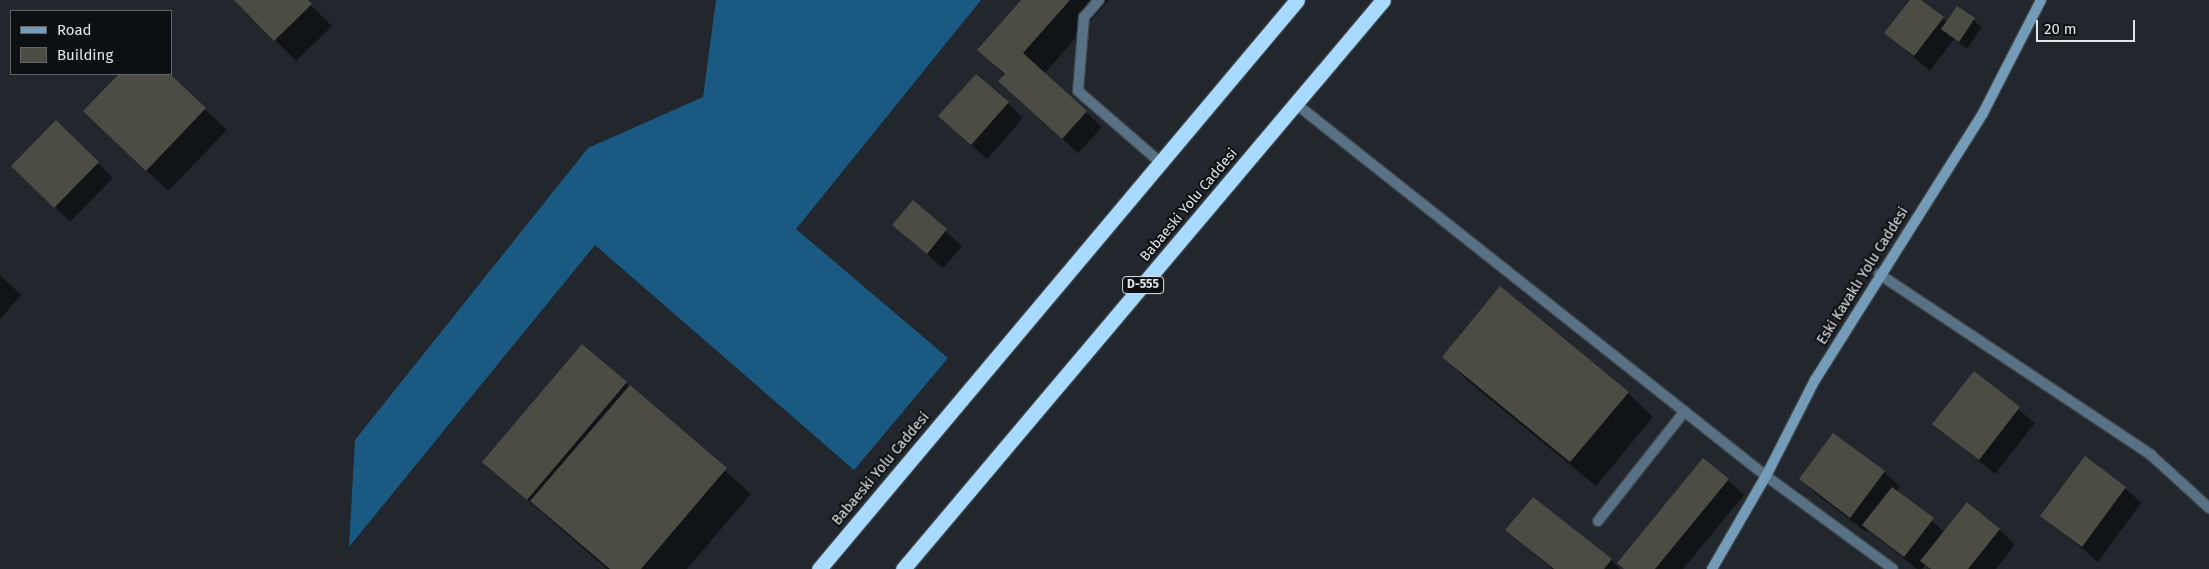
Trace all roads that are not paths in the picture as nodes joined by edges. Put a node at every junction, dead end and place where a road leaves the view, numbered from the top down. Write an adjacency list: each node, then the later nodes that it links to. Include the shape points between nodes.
1 (1099, 0): 6 (street, via 1084,17 1078,91)
2 (1297, 0): 6 (highway, Babaeski Yolu Caddesi)
3 (1383, 0): 5 (highway, Babaeski Yolu Caddesi / D-555)
4 (2041, 0): 7 (street, Eski Kavaklı Yolu Caddesi, via 1983,113)
5 (1296, 104): 8 (street); 13 (highway, Babaeski Yolu Caddesi / D-555)
6 (1160, 162): 12 (highway, Babaeski Yolu Caddesi)
7 (1879, 274): 9 (street, Eski Kavaklı Yolu Caddesi, via 1815,380); 10 (street, via 2151,455)
8 (1685, 412): 9 (street); 11 (street)
9 (1766, 476): 14 (street, Eski Kavaklı Yolu Caddesi); 15 (street)
10 (2209, 508)
11 (1598, 521)
12 (819, 569)
13 (903, 569)
14 (1712, 569)
15 (1893, 569)

